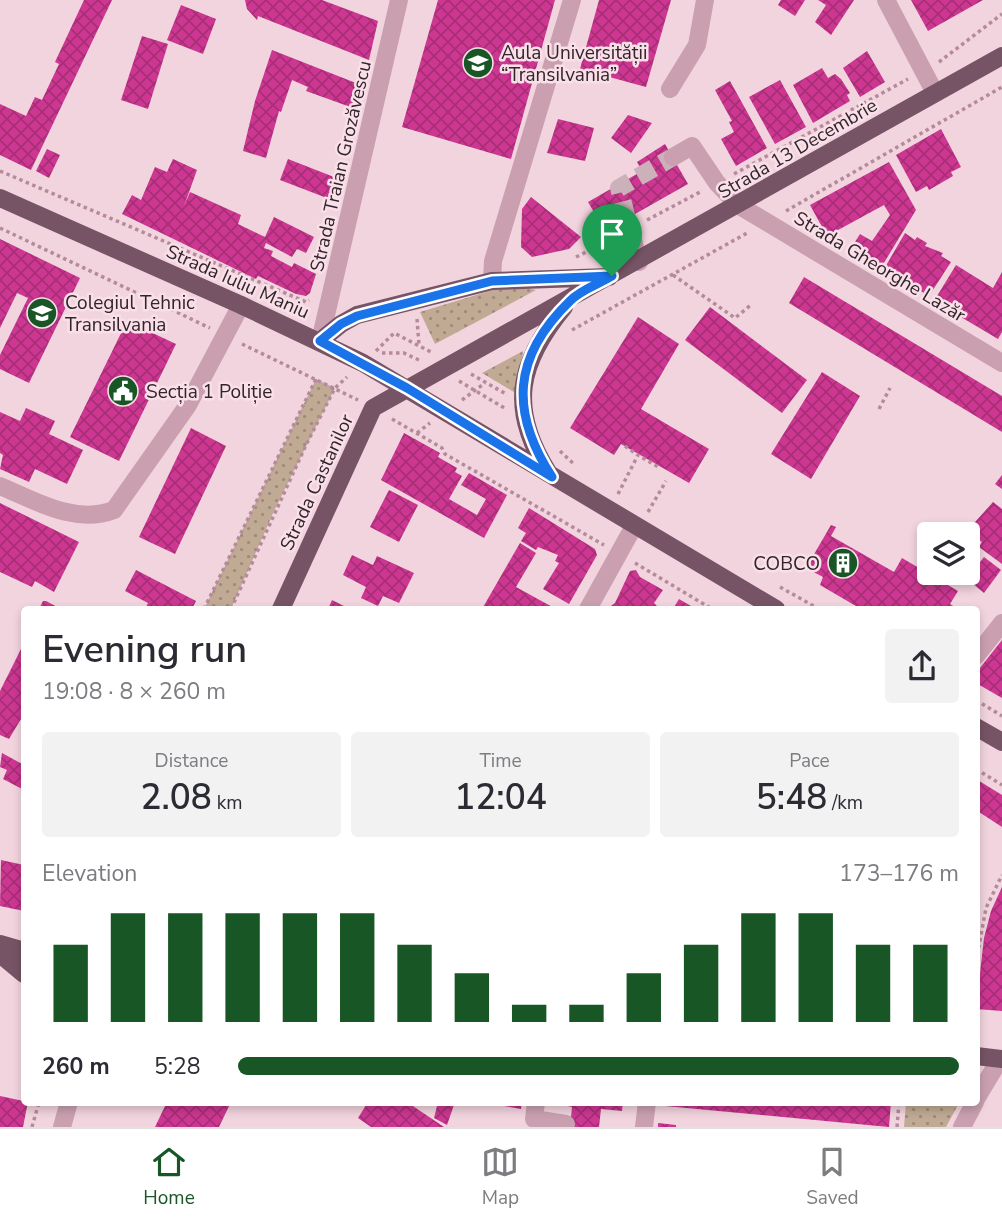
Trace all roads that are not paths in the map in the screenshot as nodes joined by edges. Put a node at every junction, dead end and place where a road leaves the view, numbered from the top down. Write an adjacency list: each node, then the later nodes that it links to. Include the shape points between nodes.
1 (380, 0): 5 (street)
2 (572, 0): 15 (street, via 493,261)
3 (705, 0): 7 (street, via 697,45)
4 (886, 0): 8 (street)
5 (398, 4): 18 (street, Strada Traian Grozăvescu)
6 (1002, 56): 8 (main road, Strada 13 Decembrie)
7 (670, 89)
8 (935, 93): 11 (main road, Strada 13 Decembrie)
9 (673, 157): 11 (street, Strada Gheorghe Lazăr, via 692,146)
10 (0, 198): 17 (main road, Strada Iuliu Maniu)
11 (738, 205): 13 (main road, Strada 13 Decembrie); 19 (street, Strada Gheorghe Lazăr)
12 (627, 219): 13 (street)
13 (639, 262): 14 (main road, Strada 13 Decembrie)
14 (612, 276): 15 (main road, Strada 13 Decembrie); 16 (main road, Strada 13 Decembrie)
15 (492, 281): 18 (main road, Strada 13 Decembrie, via 357,316)
16 (571, 299): 20 (main road, Strada 13 Decembrie); 21 (main road, via 540,339 524,379 522,403 528,433)
17 (241, 305): 18 (main road, Strada Iuliu Maniu); 22 (street, via 188,405 114,510 97,517 73,516)
18 (320, 341): 20 (main road, Strada Iuliu Maniu)
19 (1002, 362)
20 (407, 388): 21 (main road, Strada Iuliu Maniu); 24 (main road, Strada Castanilor, via 373,408)
21 (552, 477): 23 (main road, Strada Iuliu Maniu)
22 (0, 486)
23 (634, 526): 25 (street); 26 (main road, Strada Iuliu Maniu)
24 (282, 606)
25 (590, 606)
26 (770, 606)
27 (1002, 622): 28 (street)
28 (980, 651)
29 (980, 729): 30 (main road)
30 (1002, 743)
31 (0, 944): 32 (main road)
32 (21, 950)
33 (0, 954): 34 (main road)
34 (21, 972)
35 (980, 1056): 36 (main road)
36 (1001, 1059): 37 (street)
37 (980, 1094)
38 (68, 1106): 43 (street)
39 (536, 1106): 42 (street, via 534,1119)
40 (647, 1106): 44 (street)
41 (973, 1106): 45 (street)
42 (566, 1124)
43 (62, 1127)
44 (644, 1127)
45 (962, 1127)

